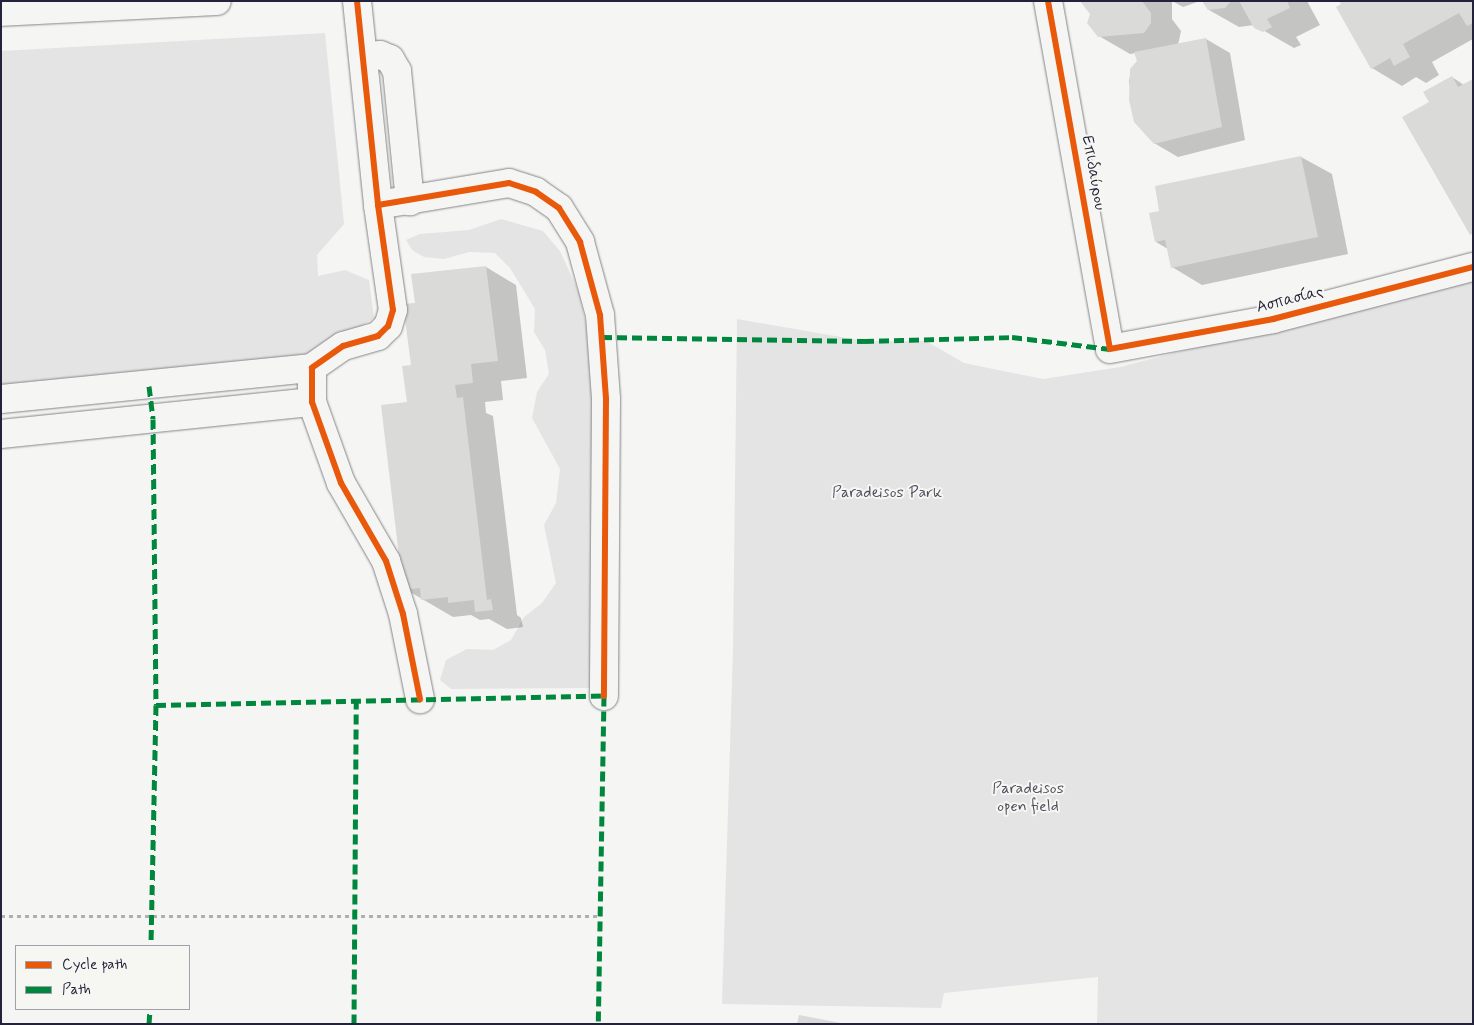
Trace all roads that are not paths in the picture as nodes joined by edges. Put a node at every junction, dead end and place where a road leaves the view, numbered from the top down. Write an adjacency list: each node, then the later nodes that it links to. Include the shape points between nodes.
1 (217, 1): 4 (street)
2 (357, 1): 5 (street)
3 (1048, 1): 9 (street, Επιδαύρου)
4 (1, 12)
5 (363, 56): 6 (street, via 380,55 390,59 397,71); 7 (street)
6 (410, 200): 7 (street); 14 (street, via 510,183 536,192 559,208 580,242 600,315 606,399)
7 (378, 205): 10 (street, via 392,301 391,319 378,336 343,346)
8 (1473, 267): 9 (street, Ασπασίας, via 1273,319)
9 (1110, 349)
10 (312, 368): 11 (street); 12 (street)
11 (1, 399)
12 (312, 402): 13 (street); 15 (street, via 342,484 386,561 403,614)
13 (1, 434)
14 (604, 696)
15 (420, 699)

